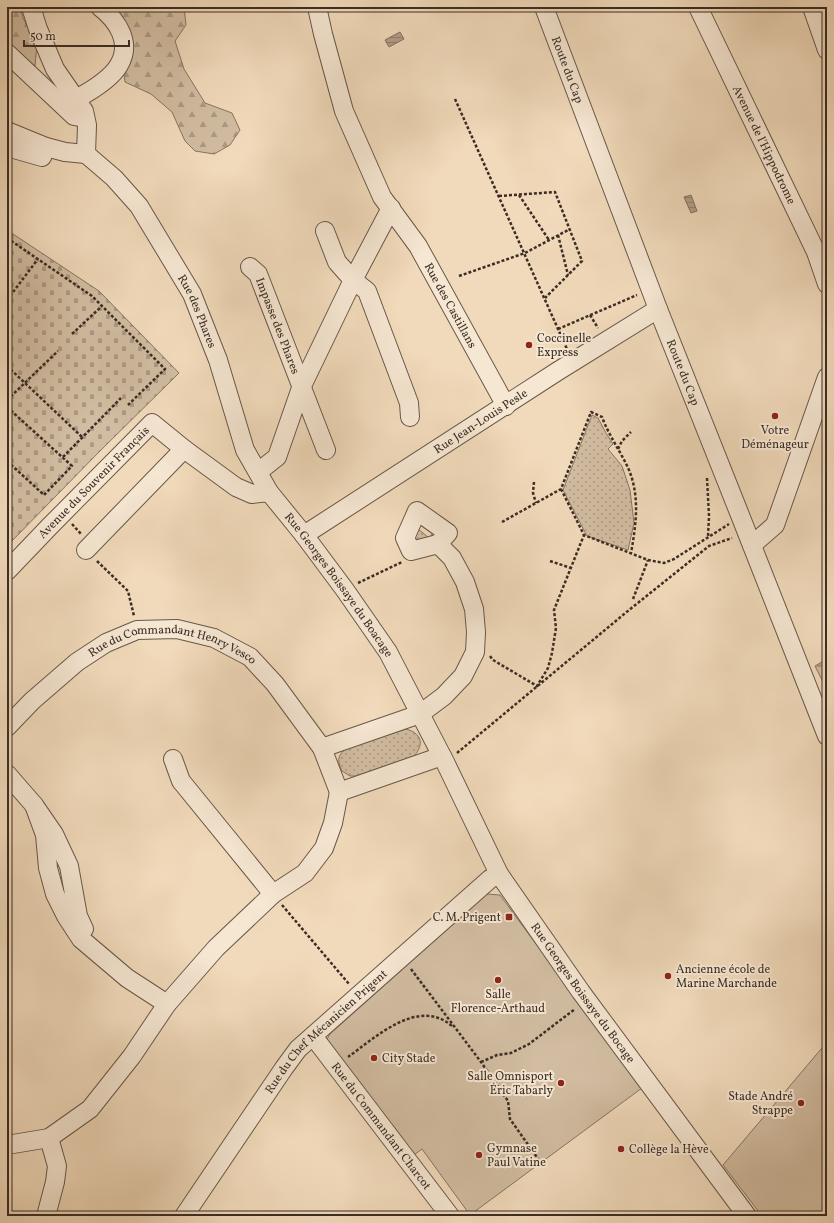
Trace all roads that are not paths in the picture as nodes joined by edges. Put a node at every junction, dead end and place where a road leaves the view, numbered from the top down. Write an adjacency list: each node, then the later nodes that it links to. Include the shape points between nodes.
1 (31, 7): 9 (street, via 55,69)
2 (100, 7): 9 (street, via 122,33 124,51 119,65 111,74)
3 (317, 7): 15 (street, Rue des Castillans, via 344,111 382,197)
4 (544, 7): 20 (street, Route du Cap)
5 (698, 7): 19 (street, Avenue de l'Hippodrome, via 816,252)
6 (812, 7): 7 (street)
7 (827, 50)
8 (7, 52): 10 (street, via 74,116)
9 (76, 100): 10 (street, via 84,111)
10 (85, 118): 14 (street)
11 (7, 131): 13 (street)
12 (7, 147): 13 (street, via 42,157)
13 (46, 147): 14 (street)
14 (86, 154): 27 (street, Rue des Phares, via 114,178 139,206 192,294 218,360 245,450)
15 (391, 208): 18 (street); 23 (street, Rue des Castillans, via 418,246)
16 (325, 231): 18 (street, via 337,262)
17 (250, 267): 22 (street, Impasse des Phares, via 258,274)
18 (353, 280): 22 (street); 24 (street, via 367,291 409,403)
19 (827, 284)
20 (658, 309): 23 (street, Rue Jean-Louis Pesle); 31 (street, Route du Cap, via 734,517)
21 (827, 377): 31 (street, via 775,525)
22 (301, 388): 26 (street); 27 (street, via 277,457)
23 (506, 406): 29 (street, Rue Jean-Louis Pesle)
24 (410, 417)
25 (184, 449): 28 (street, via 236,487 252,494); 32 (street); 33 (street, Avenue du Souvenir Français, via 152,423)
26 (326, 450)
27 (258, 472): 28 (street, Rue des Phares)
28 (269, 492): 29 (street, Rue Georges Boissaye du Boacage)
29 (304, 535): 34 (street, Rue Georges Boissaye du Boacage, via 388,652)
30 (438, 544): 30 (street, via 448,534 417,511 405,538 411,551); 34 (street, via 452,558 465,582 474,609 475,652 463,676 444,696)
31 (752, 545): 36 (street, Route du Cap)
32 (89, 547)
33 (7, 571)
34 (420, 714): 37 (street); 39 (street, Rue Georges Boissaye du Boacage)
35 (7, 727): 37 (street, Rue du Commandant Henry Vesco, via 32,701 77,662 106,643 137,630 177,629 214,638 250,657 275,684)
36 (827, 736)
37 (322, 748): 41 (street, Rue du Commandant Henry Vesco)
38 (173, 759): 43 (street, via 181,781)
39 (443, 759): 41 (street); 42 (street, Rue Georges Boissaye du Bocage)
40 (7, 774): 44 (street, via 34,805 54,834 69,866 78,916 97,952 127,978)
41 (339, 792): 43 (street, via 333,823 324,848 304,873)
42 (499, 874): 45 (street, Rue du Chef Mécanicien Prigent, via 490,879); 51 (street, Rue Georges Boissaye du Bocage, via 586,998)
43 (273, 894): 44 (street, via 216,948)
44 (166, 1004): 46 (street, via 132,1056 90,1109)
45 (313, 1036): 49 (street, Rue du Chef Mécanicien Prigent, via 298,1049 284,1068); 50 (street, Rue du Commandant Charcot)
46 (49, 1138): 47 (street); 48 (street, via 57,1166)
47 (7, 1145)
48 (46, 1216)
49 (184, 1216)
50 (450, 1216)
51 (747, 1216)

